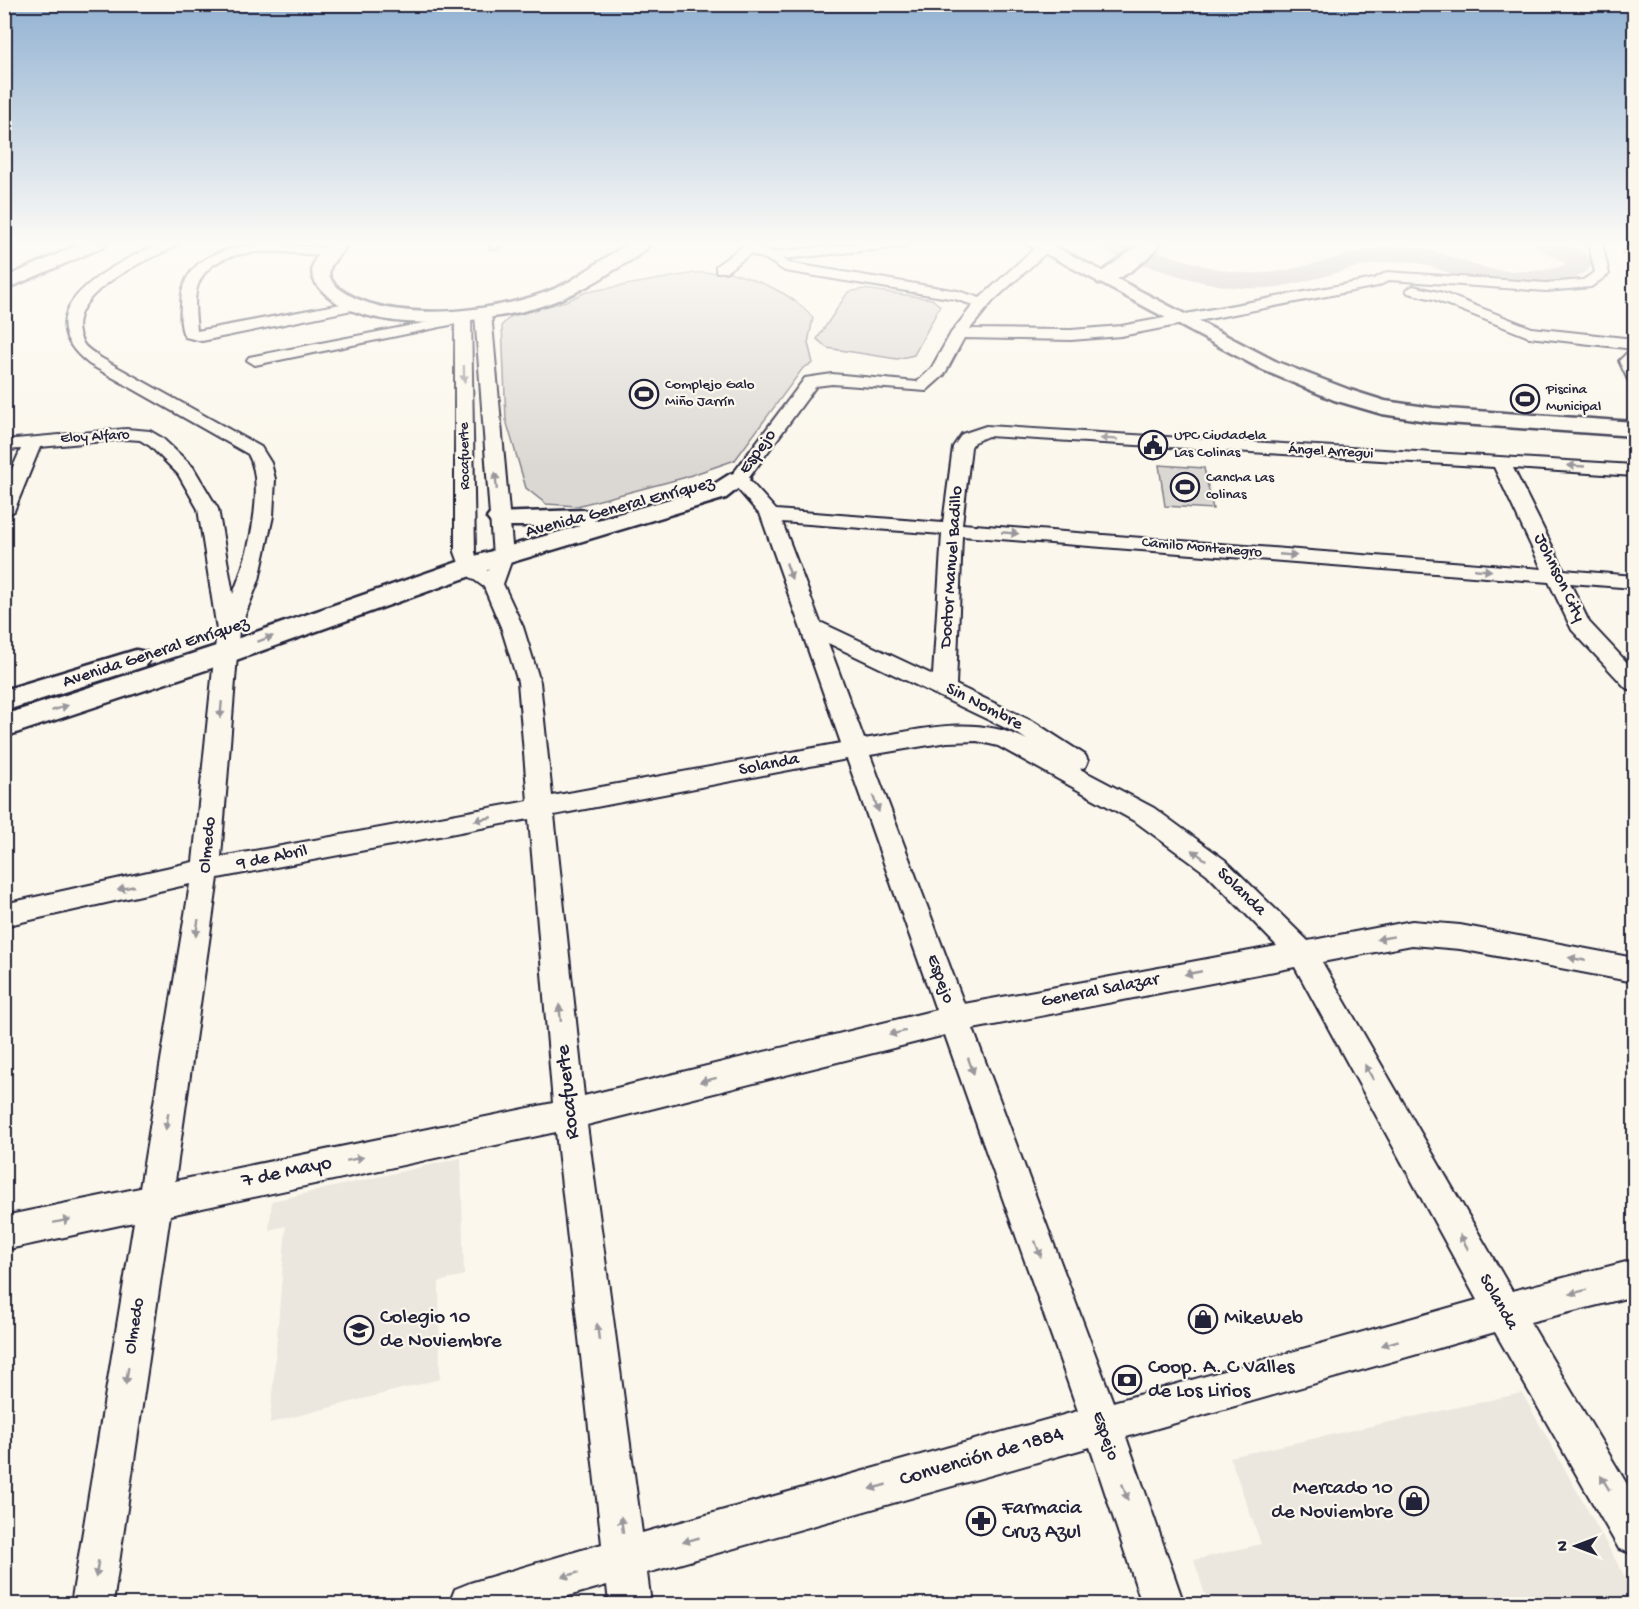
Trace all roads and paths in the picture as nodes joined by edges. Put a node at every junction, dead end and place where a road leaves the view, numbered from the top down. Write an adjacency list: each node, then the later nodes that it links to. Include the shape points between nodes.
1 (72, 318): 33 (street, Olmedo, via 70,324 75,344 95,361 236,438 255,451 262,463 266,479 263,516 249,579)
2 (189, 318): 3 (street, via 190,333 202,336)
3 (292, 318)
4 (457, 318): 15 (street)
5 (464, 318): 28 (street, Rocafuerte, one-way to 28)
6 (483, 318): 27 (street, Rocafuerte, one-way to 6)
7 (970, 318): 12 (street)
8 (1178, 318): 11 (main road)
9 (1191, 318): 11 (street)
10 (1494, 318): 13 (street, via 1529,332)
11 (1181, 320): 12 (street, via 1071,335); 17 (main road, via 1309,383 1382,407 1433,415)
12 (959, 333): 23 (street, Espejo, via 929,383 920,387 831,379 811,382)
13 (1635, 344)
14 (1635, 355): 16 (street, via 1627,361)
15 (255, 360)
16 (1635, 377)
17 (1635, 429)
18 (33, 442): 19 (street, Eloy Alfaro); 24 (street); 33 (street, Eloy Alfaro, via 144,435 186,471 208,510)
19 (4, 445)
20 (963, 447): 21 (street, Ángel Arregui, one-way to 20, via 986,431 968,438); 26 (street, Doctor Manuel Badillo)
21 (1501, 462): 22 (street, Ángel Arregui, one-way to 21); 29 (street, Johnson City)
22 (1635, 470)
23 (738, 479): 25 (street, Espejo); 27 (main road, Avenida General Enríquez, via 707,482); 27 (main road, Avenida General Enríquez, via 717,493)
24 (4, 511)
25 (770, 515): 26 (street, Camilo Montenegro); 32 (street, Espejo, one-way to 32)
26 (952, 528): 29 (street, Camilo Montenegro, one-way to 29); 35 (street, Doctor Manuel Badillo)
27 (501, 538): 28 (main road, Avenida General Enríquez); 31 (street, Rocafuerte)
28 (467, 559): 31 (street); 33 (main road, Avenida General Enríquez)
29 (1558, 576): 30 (street, Camilo Montenegro); 34 (street, Johnson City, via 1580,626)
30 (1635, 582)
31 (493, 584): 39 (street, Rocafuerte, via 512,627 529,682)
32 (808, 625): 35 (street, Sin Nombre); 38 (street, Espejo)
33 (227, 642): 36 (main road, Avenida General Enríquez); 37 (main road, Avenida General Enríquez, one-way to 33); 41 (street, Olmedo, one-way to 41)
34 (1635, 683)
35 (944, 687): 40 (street, Sin Nombre, via 1026,728 1082,765)
36 (4, 701)
37 (4, 726)
38 (856, 749): 39 (street, Solanda); 40 (street, Solanda, via 947,734 1005,739); 45 (street, Espejo, one-way to 45)
39 (540, 808): 41 (street, 9 de Abril, one-way to 41); 46 (street, Rocafuerte, one-way to 39)
40 (1144, 815): 43 (street, Solanda, one-way to 40, via 1216,867)
41 (206, 870): 42 (street, 9 de Abril, one-way to 42); 47 (street, Olmedo, one-way to 47)
42 (4, 915)
43 (1301, 952): 44 (street, General Salazar, one-way to 43, via 1460,937 1412,933); 45 (street, General Salazar, one-way to 45); 50 (street, Solanda, one-way to 43)
44 (1635, 970)
45 (954, 1019): 46 (street, General Salazar, one-way to 46); 51 (street, Espejo, one-way to 51)
46 (570, 1114): 47 (street, 7 de Mayo, one-way to 46); 53 (street, Rocafuerte, one-way to 46)
47 (155, 1201): 48 (street, 7 de Mayo, one-way to 47); 54 (street, Olmedo, one-way to 54)
48 (4, 1233)
49 (1635, 1278): 50 (street, Convención de 1884, one-way to 50)
50 (1503, 1311): 51 (street, Convención de 1884, one-way to 51); 52 (street, Solanda, one-way to 50)
51 (1102, 1424): 53 (street, Convención de 1884, one-way to 53); 57 (street, Espejo, one-way to 57)
52 (1635, 1534)
53 (626, 1558): 55 (street, Convención de 1884, one-way to 55); 56 (street, Rocafuerte)
54 (92, 1605)
55 (470, 1605)
56 (630, 1605)
57 (1162, 1605)

